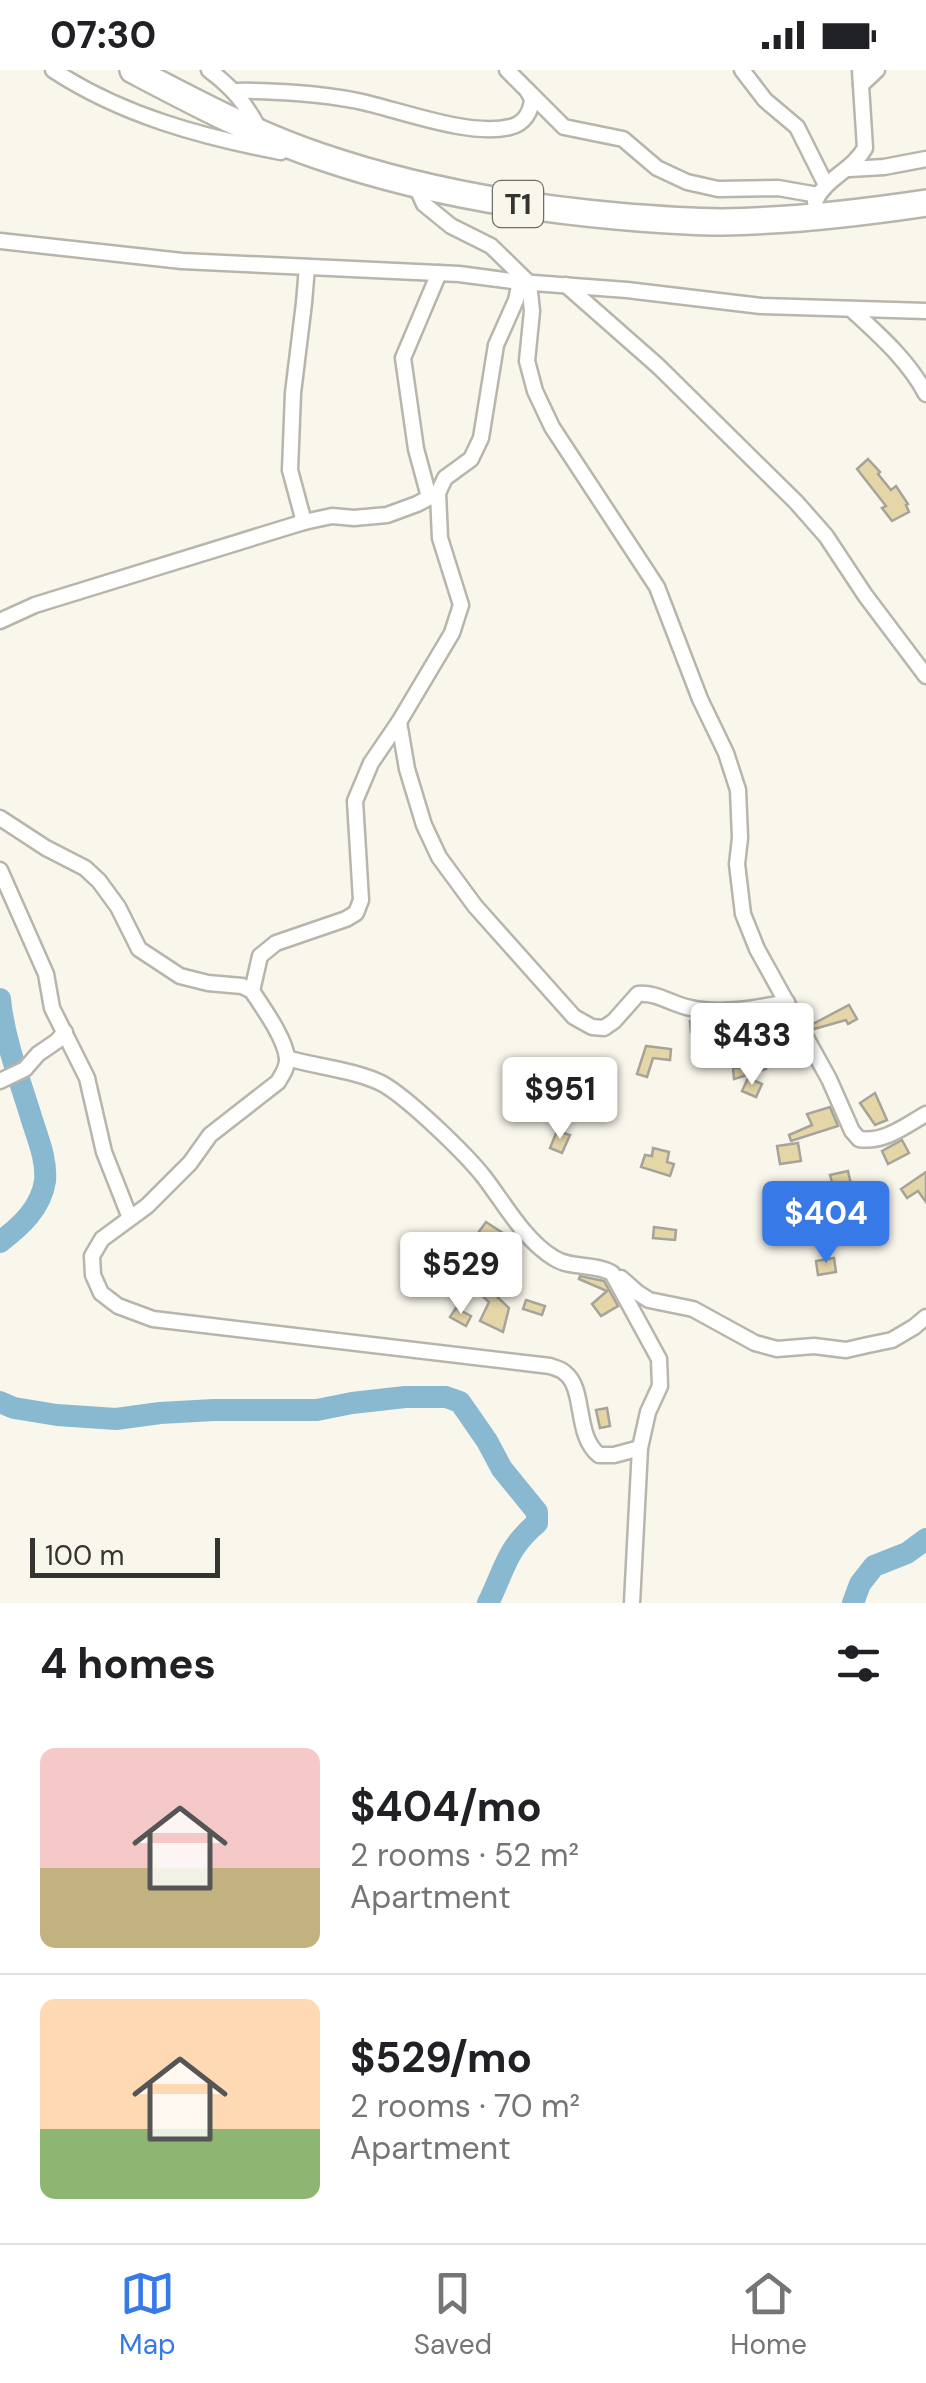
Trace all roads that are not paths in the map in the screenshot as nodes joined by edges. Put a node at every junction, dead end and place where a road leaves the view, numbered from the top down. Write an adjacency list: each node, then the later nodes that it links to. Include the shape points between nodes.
1 (53, 70): 11 (street, via 175,127)
2 (133, 70): 10 (highway, T1)
3 (209, 70): 9 (street)
4 (507, 70): 8 (street)
5 (742, 70): 15 (street, via 797,127)
6 (877, 70): 7 (street)
7 (860, 78): 13 (street, via 865,148)
8 (527, 90): 9 (street, via 532,106 521,122 486,129 356,100); 15 (street, via 564,127 624,139 657,168 687,182 778,188)
9 (235, 91): 10 (street)
10 (261, 134): 11 (highway, T1)
11 (319, 156): 14 (highway, T1)
12 (926, 159): 13 (street)
13 (850, 169): 15 (street)
14 (415, 184): 15 (highway, T1, via 512,204 722,222); 20 (street, via 424,204 491,246)
15 (818, 199): 16 (highway, T1)
16 (926, 203)
17 (0, 241): 18 (street)
18 (306, 267): 19 (street); 26 (street, via 290,470)
19 (439, 273): 20 (street); 25 (street, via 403,358 416,449)
20 (524, 282): 21 (street); 25 (street, via 496,345 481,438 471,458); 33 (street, via 532,311 528,361 535,392 657,587 726,753 738,790 743,914)
21 (566, 285): 22 (street); 28 (street, via 796,502)
22 (850, 309): 23 (street); 24 (street, via 891,347)
23 (926, 311)
24 (926, 394)
25 (434, 495): 26 (street, via 388,515); 29 (street, via 461,604 452,633)
26 (304, 522): 27 (street)
27 (0, 621)
28 (926, 676)
29 (400, 722): 32 (street, via 370,763 355,801 361,900 356,913 276,943 260,956); 33 (street, via 407,769 439,857 574,1017 604,1028 646,993 692,1008 744,1010)
30 (0, 818): 32 (street, via 86,868 118,907 139,949 180,976)
31 (0, 870): 34 (street)
32 (252, 991): 35 (street)
33 (787, 1002): 37 (street, via 859,1139 883,1138)
34 (65, 1032): 36 (street, via 26,1069); 38 (street, via 87,1078 104,1152)
35 (287, 1058): 38 (street, via 278,1082 210,1135 190,1163); 39 (street, via 383,1084 482,1174 543,1251)
36 (0, 1081)
37 (926, 1114)
38 (130, 1218): 41 (street, via 92,1256 92,1274 118,1306 152,1320 550,1366 573,1383 591,1448 614,1455)
39 (612, 1272): 40 (street, via 649,1300 693,1310 777,1348 846,1350 880,1343); 41 (street, via 660,1359 660,1386)
40 (926, 1316)
41 (640, 1448): 42 (street)
42 (632, 1603)

